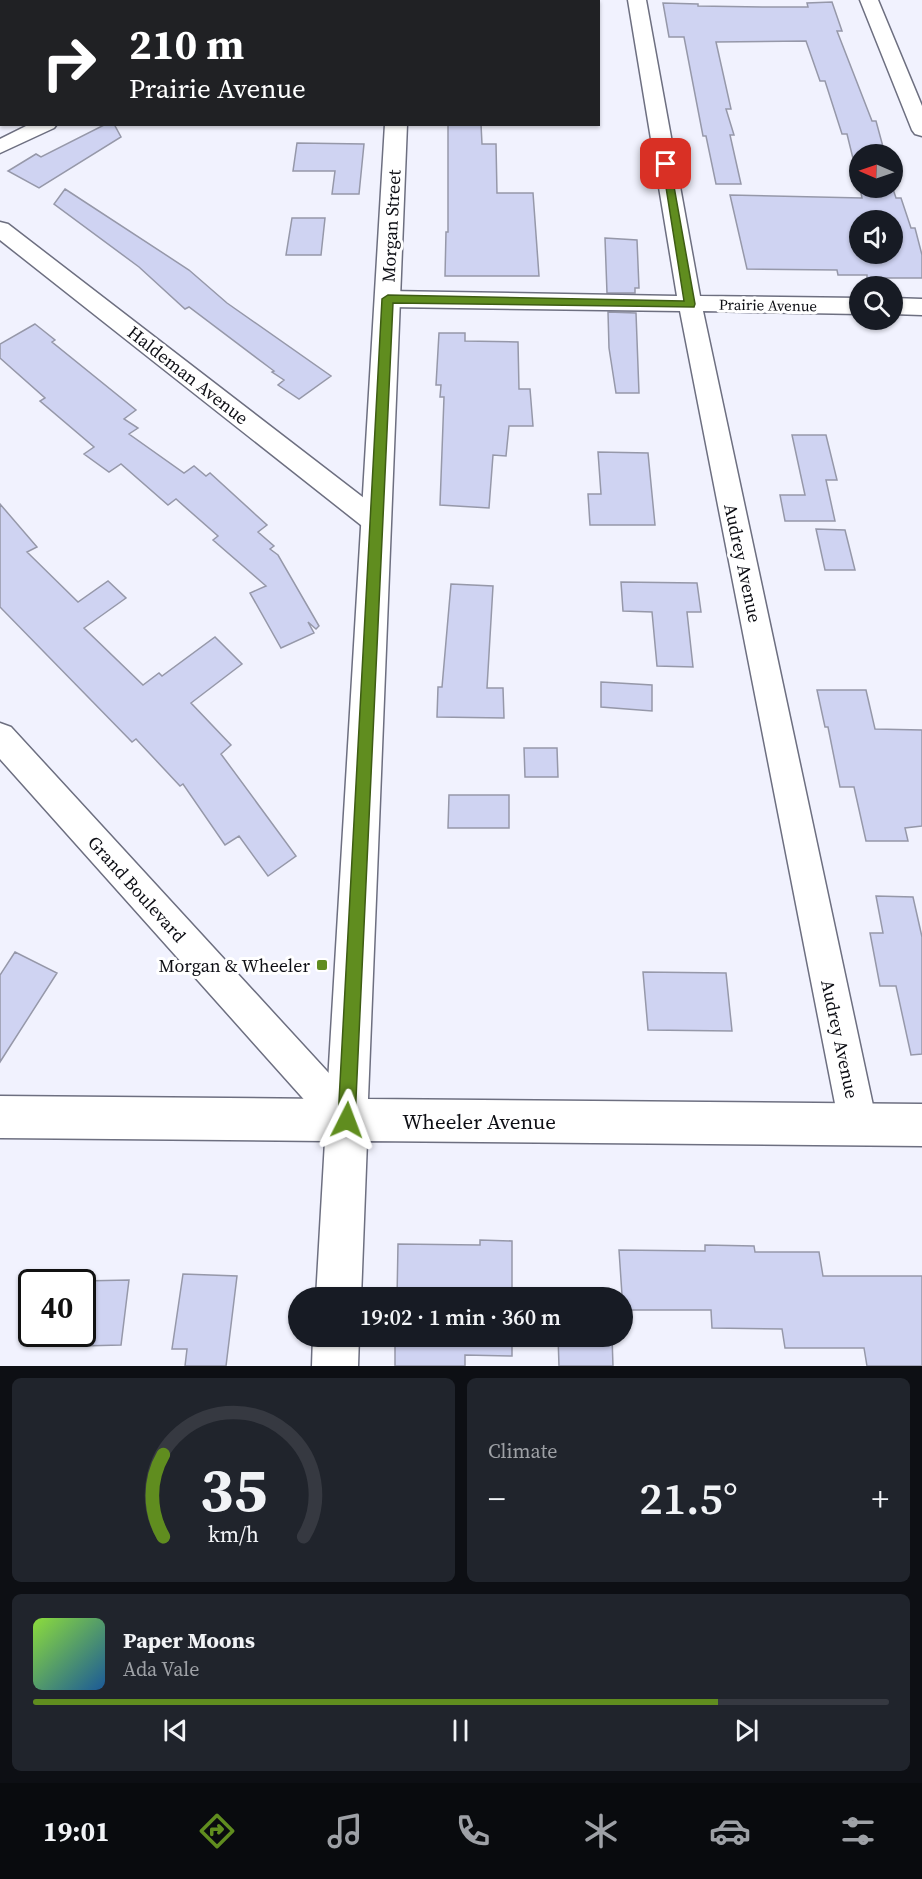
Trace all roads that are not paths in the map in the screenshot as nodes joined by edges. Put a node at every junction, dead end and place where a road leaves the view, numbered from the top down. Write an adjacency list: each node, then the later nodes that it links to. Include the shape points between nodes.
1 (638, 0): 9 (street, Audrey Avenue)
2 (869, 0): 5 (street)
3 (43, 126): 6 (street)
4 (396, 126): 8 (street, Morgan Street)
5 (922, 130)
6 (0, 147)
7 (0, 229): 13 (street, Haldeman Avenue)
8 (388, 299): 9 (street, Prairie Avenue); 13 (street, Morgan Street)
9 (690, 304): 10 (street, Prairie Avenue); 17 (street, Audrey Avenue)
10 (849, 306)
11 (903, 306): 12 (street)
12 (922, 307)
13 (376, 522): 16 (street, Morgan Street)
14 (0, 737): 16 (street, Grand Boulevard)
15 (0, 1117): 16 (street, Wheeler Avenue)
16 (347, 1120): 17 (street, Wheeler Avenue); 19 (street, Morgan Street)
17 (858, 1124): 18 (street, Wheeler Avenue)
18 (922, 1125)
19 (339, 1287)
20 (335, 1347): 21 (street)
21 (334, 1366)

